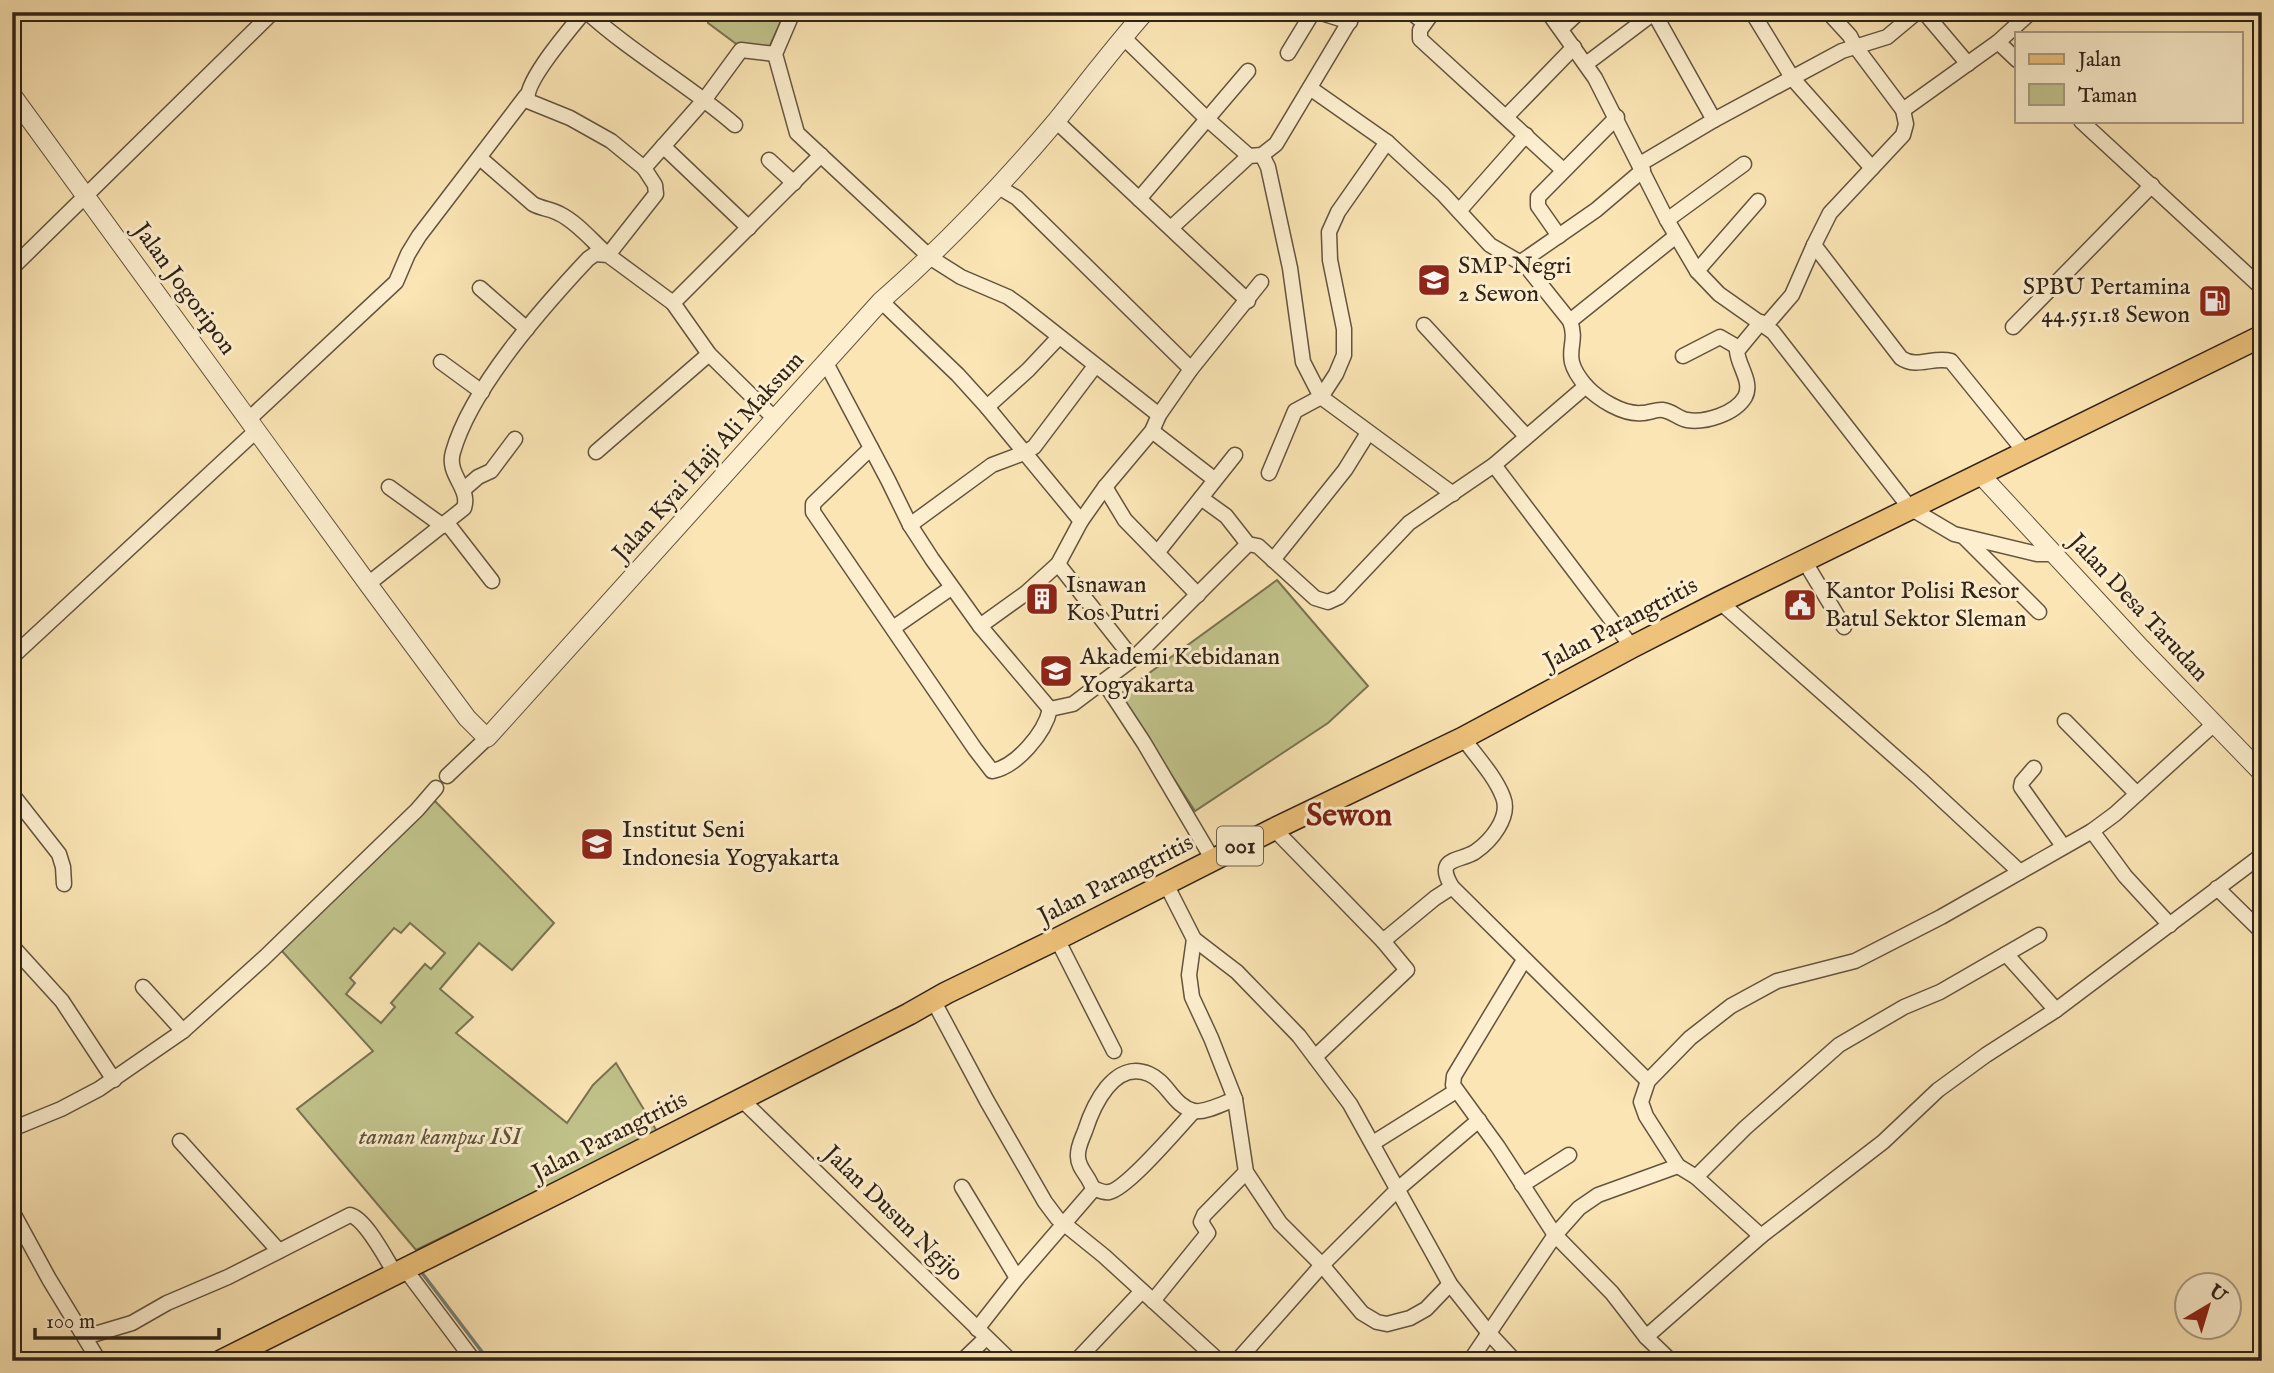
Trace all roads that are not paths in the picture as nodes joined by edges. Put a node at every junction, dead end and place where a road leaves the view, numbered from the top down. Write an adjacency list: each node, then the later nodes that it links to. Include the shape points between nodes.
1 (273, 12): 56 (street)
2 (585, 12): 31 (street, via 552,51); 32 (street)
3 (793, 12): 22 (street)
4 (1145, 12): 18 (street, Jalan Kyai Haji Ali Maksum)
5 (1315, 12): 15 (street); 23 (street)
6 (1411, 12): 16 (street)
7 (1548, 12): 17 (street)
8 (1579, 12): 17 (street)
9 (1752, 12): 28 (street)
10 (1828, 12): 20 (street)
11 (1917, 12): 20 (street, via 1887,37)
12 (1924, 12): 26 (street)
13 (2031, 12): 19 (street)
14 (1654, 13): 25 (street); 37 (street)
15 (1353, 17): 29 (street)
16 (1428, 18): 34 (street, via 1420,39)
17 (1560, 29): 21 (street)
18 (1123, 37): 36 (street); 38 (street, Jalan Kyai Haji Ali Maksum)
19 (1998, 42): 24 (street); 26 (street)
20 (1855, 46): 28 (street); 33 (street)
21 (1574, 47): 25 (street); 34 (street)
22 (775, 54): 32 (street, via 741,50); 44 (street, via 797,134)
23 (1288, 54)
24 (2015, 58)
25 (1586, 64): 35 (street)
26 (1968, 64): 33 (street)
27 (1248, 71): 36 (street)
28 (1793, 79): 37 (street); 51 (street)
29 (1310, 88): 42 (street); 45 (street, via 1283,136)
30 (12, 95): 56 (street, Jalan Jogoripon)
31 (526, 96): 46 (street); 50 (street, via 532,104 611,141)
32 (705, 99): 40 (street); 43 (street)
33 (1903, 110): 51 (street, via 1903,135)
34 (1506, 117): 41 (street)
35 (1617, 117): 49 (street); 52 (street)
36 (1206, 118): 45 (street); 57 (street)
37 (1714, 120): 49 (street)
38 (1056, 121): 55 (street, Jalan Kyai Haji Ali Maksum); 57 (street)
39 (2082, 122): 54 (street)
40 (735, 125)
41 (1526, 135): 52 (street); 59 (street)
42 (1387, 142): 59 (street); 93 (street, via 1329,232 1345,344 1340,366)
43 (663, 146): 50 (street); 61 (street)
44 (821, 155): 53 (street); 67 (street)
45 (1255, 155): 62 (street); 93 (street, via 1268,167 1290,268 1303,362)
46 (480, 158): 66 (street, via 533,204 558,212); 97 (street, via 413,244 396,282)
47 (769, 160): 53 (street)
48 (1744, 164): 60 (street)
49 (1641, 167): 60 (street); 63 (street, via 1596,210)
50 (644, 168): 66 (street, via 656,194)
51 (1872, 168): 65 (street, via 1830,213)
52 (1563, 170): 63 (street, via 1537,200)
53 (794, 183): 61 (street)
54 (2152, 185): 73 (street); 80 (street)
55 (997, 186): 67 (street, Jalan Kyai Haji Ali Maksum); 90 (street, via 1017,198)
56 (86, 197): 69 (street); 97 (street, Jalan Jogoripon)
57 (1139, 199): 62 (street)
58 (1758, 201): 70 (street)
59 (1459, 211): 68 (street, via 1490,245)
60 (1667, 220): 64 (street)
61 (749, 228): 76 (street)
62 (1171, 228): 75 (street)
63 (1559, 236): 68 (street)
64 (1676, 236): 70 (street); 77 (street)
65 (1814, 244): 79 (street, via 1792,295); 103 (street, via 1901,358 1911,363 1951,361)
66 (608, 255): 76 (street); 81 (street, via 588,259)
67 (931, 258): 74 (street, Jalan Kyai Haji Ali Maksum); 83 (street, via 1007,297)
68 (1521, 262): 77 (street)
69 (12, 268)
70 (1697, 271): 79 (street, via 1719,294)
71 (1261, 282): 75 (street)
72 (480, 288): 81 (street)
73 (2262, 288)
74 (881, 301): 88 (street, Jalan Kyai Haji Ali Maksum); 94 (street)
75 (1248, 301): 90 (street)
76 (673, 303): 85 (street)
77 (1570, 321): 91 (street, via 1570,357)
78 (1424, 324): 100 (street)
79 (1763, 324): 84 (street); 116 (street, via 1790,351)
80 (2013, 327)
81 (527, 329): 92 (street)
82 (2262, 336): 103 (main road, Jalan Parangtritis / 001)
83 (1059, 337): 89 (street); 94 (street)
84 (1739, 348): 86 (street, via 1720,337); 91 (street, via 1747,393 1734,408 1707,419 1687,420 1661,410 1632,413 1606,402)
85 (709, 354): 96 (street); 104 (street)
86 (1683, 356)
87 (441, 362): 92 (street)
88 (826, 363): 96 (street, Jalan Kyai Haji Ali Maksum); 102 (street)
89 (1095, 366): 95 (street); 105 (street, via 1034,447)
90 (1191, 369): 95 (street)
91 (1586, 386): 100 (street)
92 (482, 392): 113 (street, via 451,457 452,471)
93 (1321, 397): 99 (street); 108 (street, via 1295,411)
94 (987, 407): 105 (street)
95 (1159, 415): 98 (street)
96 (774, 418): 143 (street, Jalan Kyai Haji Ali Maksum)
97 (253, 425): 128 (street, Jalan Jogoripon); 137 (street)
98 (1152, 431): 110 (street); 112 (street)
99 (1368, 433): 114 (street); 124 (street, via 1345,470)
100 (1526, 436): 107 (street)
101 (515, 439): 113 (street, via 491,471)
102 (871, 448): 119 (street); 135 (street, via 813,504 813,512)
103 (2024, 451): 109 (main road, Jalan Parangtritis / 001)
104 (596, 452)
105 (1024, 453): 117 (street); 119 (street, via 992,465)
106 (1235, 455): 110 (street)
107 (1494, 465): 114 (street); 136 (street)
108 (1269, 473)
109 (1980, 474): 116 (main road, Jalan Parangtritis / 001); 123 (street, Jalan Desa Tarudan)
110 (1214, 479): 115 (street)
111 (389, 487): 118 (street)
112 (1105, 487): 117 (street); 122 (street, via 1118,511)
113 (463, 490): 118 (street, via 466,505)
114 (1454, 494): 124 (street, via 1409,523 1333,600 1315,598)
115 (1201, 498): 121 (street, via 1226,516); 122 (street)
116 (1910, 508): 120 (street); 125 (main road, Jalan Parangtritis / 001)
117 (1081, 522): 126 (street)
118 (445, 525): 127 (street); 128 (street)
119 (910, 525): 129 (street)
120 (1964, 537): 123 (street); 132 (street)
121 (1248, 544): 124 (street, via 1258,546); 130 (street)
122 (1157, 553): 130 (street)
123 (2053, 554): 142 (street, Jalan Desa Tarudan)
124 (1273, 560)
125 (1805, 562): 131 (main road, Jalan Parangtritis / 001); 134 (street)
126 (1058, 564): 133 (street); 138 (street)
127 (492, 581)
128 (368, 584): 143 (street, via 467,718)
129 (951, 589): 133 (street); 135 (street)
130 (1198, 595): 138 (street)
131 (1720, 602): 136 (main road, Jalan Parangtritis / 001); 156 (street)
132 (2039, 612)
133 (980, 626): 140 (street)
134 (1844, 627)
135 (893, 628): 140 (street, via 992,771 1008,764 1037,738)
136 (1632, 647): 144 (main road, Jalan Parangtritis / 001)
137 (12, 657)
138 (1133, 659): 139 (street)
139 (1104, 682): 140 (street, via 1067,707); 155 (street)
140 (1050, 709)
141 (2065, 721): 150 (street)
142 (2214, 724): 146 (street, Jalan Desa Tarudan); 150 (street)
143 (487, 738): 147 (street)
144 (1463, 738): 151 (main road, Jalan Parangtritis / 001); 159 (street, via 1497,787 1506,810 1500,825 1478,850 1450,863 1445,874)
145 (2034, 768): 153 (street, via 2021,787)
146 (2262, 773)
147 (447, 776)
148 (436, 788): 173 (street)
149 (12, 794): 157 (street, via 59,855)
150 (2137, 794): 152 (street)
151 (1274, 829): 155 (main road, Jalan Parangtritis / 001); 166 (street)
152 (2092, 831): 153 (street); 161 (street)
153 (2063, 846): 156 (street)
154 (2262, 855): 160 (street)
155 (1213, 860): 158 (main road, Jalan Parangtritis / 001)
156 (2020, 872): 177 (street, via 1855,961 1777,982 1731,1006 1690,1038)
157 (64, 884)
158 (1166, 884): 164 (main road, Jalan Parangtritis / 001); 165 (street)
159 (1452, 887): 166 (street); 169 (street)
160 (2217, 888): 161 (street); 162 (street)
161 (2170, 925): 172 (street)
162 (2262, 932)
163 (2039, 935): 168 (street)
164 (1057, 939): 171 (main road, Jalan Parangtritis / 001); 174 (street)
165 (1194, 939): 175 (street, via 1237,971); 179 (street, via 1189,985)
166 (1383, 941): 175 (street, via 1407,970)
167 (12, 946): 176 (street, via 62,1001)
168 (2006, 954): 172 (street); 189 (street, via 1839,1045)
169 (1524, 960): 177 (street); 178 (street, via 1454,1076)
170 (143, 987): 173 (street)
171 (933, 1000): 180 (main road, Jalan Parangtritis / 001); 195 (street, via 1045,1202)
172 (2056, 1010): 197 (street, via 1938,1090 1883,1142)
173 (183, 1031): 176 (street)
174 (1114, 1051)
175 (1315, 1058): 185 (street)
176 (114, 1080): 183 (street)
177 (1648, 1081): 187 (street, via 1641,1102)
178 (1457, 1091): 182 (street); 185 (street)
179 (1235, 1099): 181 (street); 188 (street)
180 (742, 1100): 200 (main road, Jalan Parangtritis / 001); 205 (street, Jalan Dusun Ngijo)
181 (1194, 1111): 192 (street, via 1114,1190); 192 (street, via 1179,1103 1151,1074 1129,1073 1116,1080 1098,1100 1079,1149 1079,1164)
182 (1479, 1120): 190 (street); 193 (street)
183 (12, 1129)
184 (180, 1141): 198 (street)
185 (1373, 1143): 193 (street)
186 (1569, 1155): 190 (street)
187 (1678, 1166): 189 (street); 196 (street, via 1598,1195 1579,1208)
188 (1247, 1172): 199 (street, via 1280,1223); 203 (street, via 1204,1215 1201,1222 1208,1233)
189 (1696, 1177): 197 (street)
190 (1522, 1185): 196 (street)
191 (962, 1187): 201 (street)
192 (1093, 1188): 195 (street)
193 (1399, 1188): 199 (street); 202 (street)
194 (12, 1211): 206 (street)
195 (1063, 1224): 201 (street); 203 (street)
196 (1555, 1236): 204 (street); 207 (street, via 1612,1293)
197 (1760, 1236): 207 (street)
198 (279, 1251): 200 (street, via 353,1215); 206 (street, via 132,1323)
199 (1322, 1265): 202 (street, via 1368,1318 1387,1324 1426,1309); 215 (street)
200 (400, 1271): 209 (main road, Jalan Parangtritis / 001); 210 (street)
201 (1017, 1278): 205 (street)
202 (1450, 1284): 204 (street)
203 (1148, 1296): 213 (street); 214 (street)
204 (1488, 1332): 216 (street); 217 (street)
205 (982, 1334): 211 (street); 212 (street, Jalan Dusun Ngijo)
206 (85, 1337): 208 (street)
207 (1646, 1337): 218 (street)
208 (99, 1361)
209 (220, 1361)
210 (474, 1361)
211 (962, 1361)
212 (1012, 1361)
213 (1076, 1361)
214 (1219, 1361)
215 (1237, 1361)
216 (1469, 1361)
217 (1515, 1361)
218 (1671, 1361)

